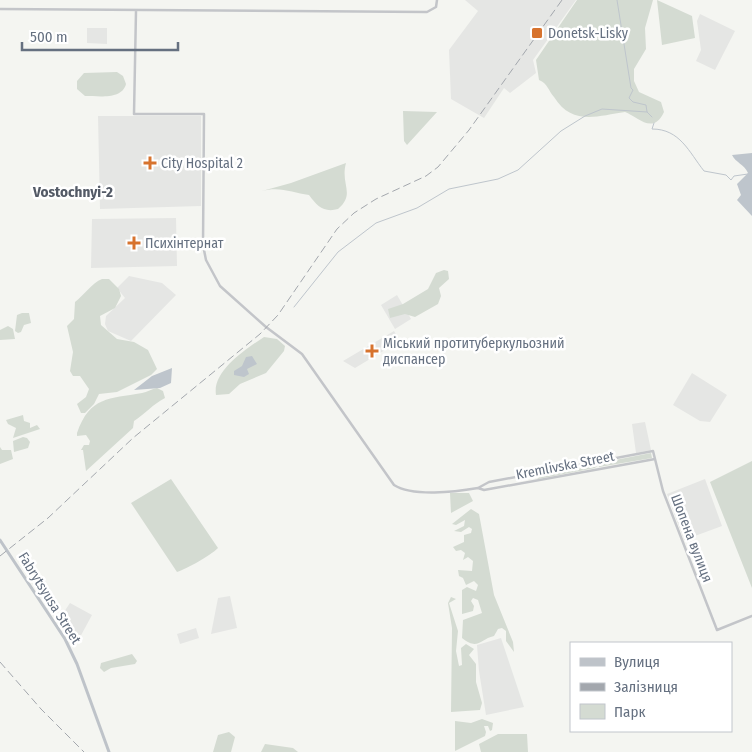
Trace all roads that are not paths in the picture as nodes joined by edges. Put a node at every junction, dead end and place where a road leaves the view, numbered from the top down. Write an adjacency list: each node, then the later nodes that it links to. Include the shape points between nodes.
1 (437, 2): 3 (street, via 428,12)
2 (0, 9): 3 (street)
3 (136, 11): 6 (street, Kremlivska Street, via 134,114 204,114 203,245 206,260 220,286 302,354 394,484 413,492)
4 (653, 451): 5 (street, Шопена вулиця); 6 (street, Kremlivska Street, via 489,482)
5 (655, 458): 6 (street, Kremlivska Street, via 488,490); 8 (street, Шопена вулиця, via 662,489 717,630)
6 (478, 488)
7 (1, 541): 9 (main road, Fabrytsyusa Street, via 65,639)
8 (752, 616)
9 (109, 752)

